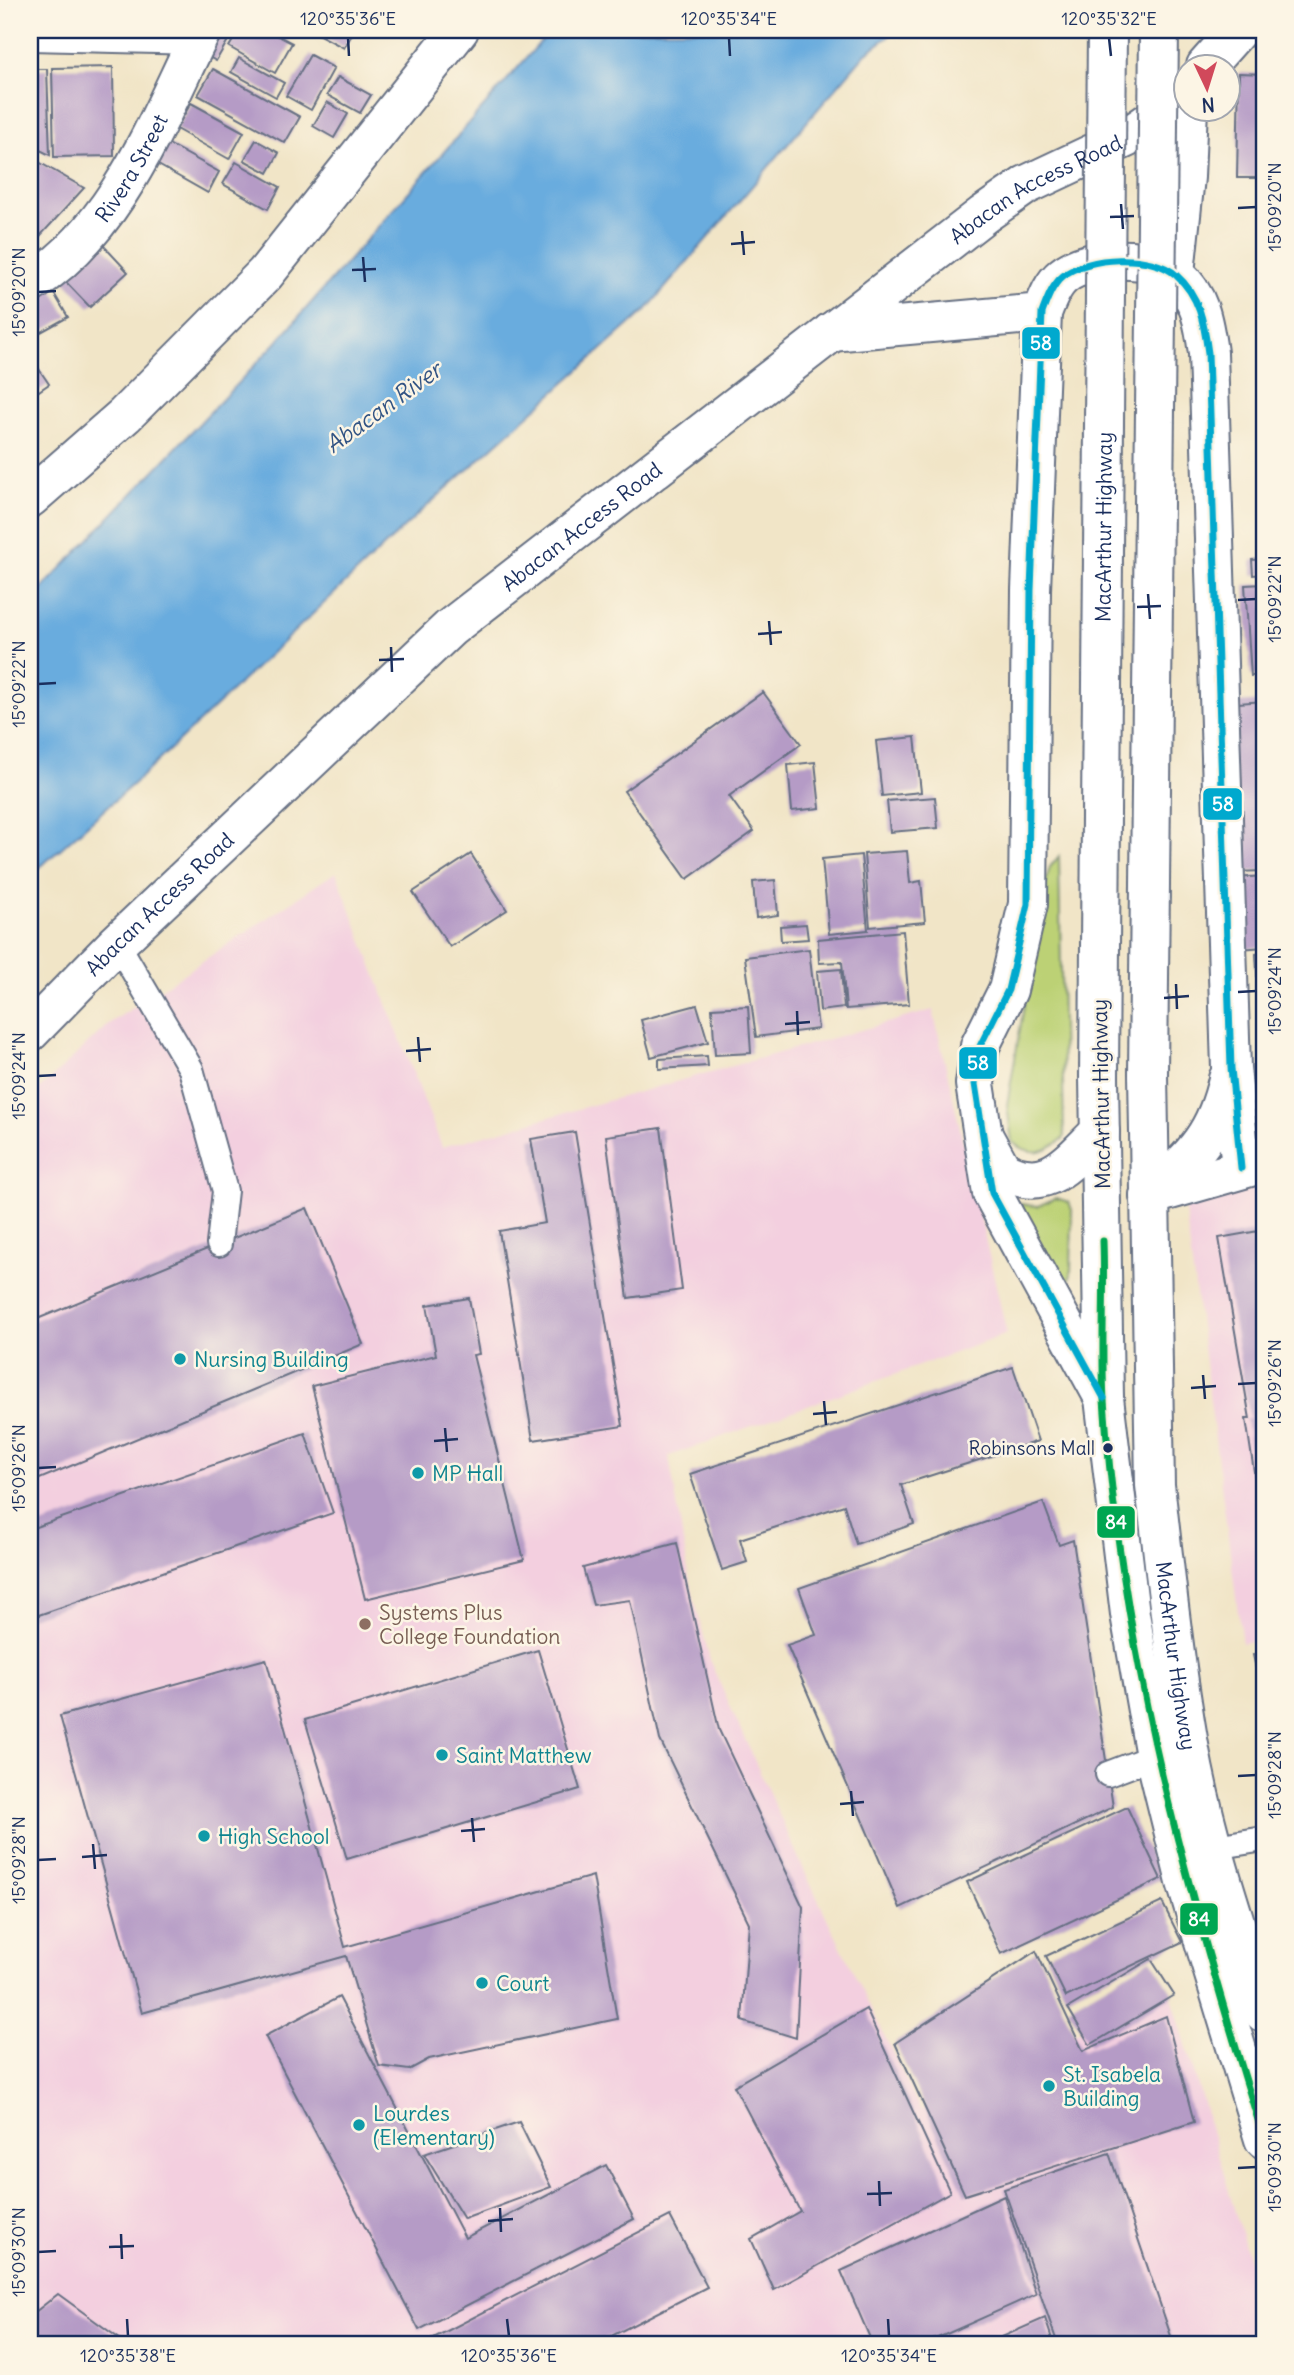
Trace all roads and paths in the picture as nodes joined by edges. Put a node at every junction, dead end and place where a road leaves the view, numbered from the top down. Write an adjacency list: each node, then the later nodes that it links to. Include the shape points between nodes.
1 (459, 30): 14 (main road, via 265,274 125,415)
2 (1107, 30): 19 (main road, MacArthur Highway, bridge)
3 (1159, 30): 21 (main road, MacArthur Highway, bridge)
4 (1238, 30): 7 (main road)
5 (30, 31): 6 (main road)
6 (201, 32): 11 (main road, Rivera Street, via 129,179 67,255)
7 (1218, 52)
8 (1172, 102): 13 (main road, Abacan Access Road, via 1126,138 1026,185)
9 (1187, 122): 10 (main road)
10 (1175, 273): 12 (main road, via 1130,260 1077,267 1060,278); 17 (main road, via 1199,304 1208,353)
11 (30, 284)
12 (1042, 313): 13 (main road); 18 (main road, via 1031,590 1028,904 1007,990 976,1063)
13 (831, 332): 15 (main road, Abacan Access Road, via 450,628)
14 (30, 498)
15 (117, 943): 16 (main road, Abacan Access Road); 22 (lane, via 191,1069 225,1191)
16 (30, 1032)
17 (1231, 1068): 20 (main road); 21 (main road, via 1222,1109 1196,1153)
18 (978, 1117): 19 (main road, via 987,1147 1002,1170 1030,1180 1062,1169); 23 (main road, via 986,1170 1004,1219)
19 (1100, 1132): 23 (main road, MacArthur Highway)
20 (1253, 1166): 21 (main road)
21 (1149, 1196): 27 (main road, MacArthur Highway, via 1154,1485 1189,1747)
22 (219, 1244)
23 (1104, 1398): 24 (main road, MacArthur Highway, via 1130,1614)
24 (1155, 1756): 25 (lane); 29 (main road, MacArthur Highway, via 1186,1882)
25 (1108, 1774)
26 (1264, 1839): 27 (lane)
27 (1215, 1847): 28 (main road, MacArthur Highway)
28 (1264, 2013)
29 (1264, 2139)

